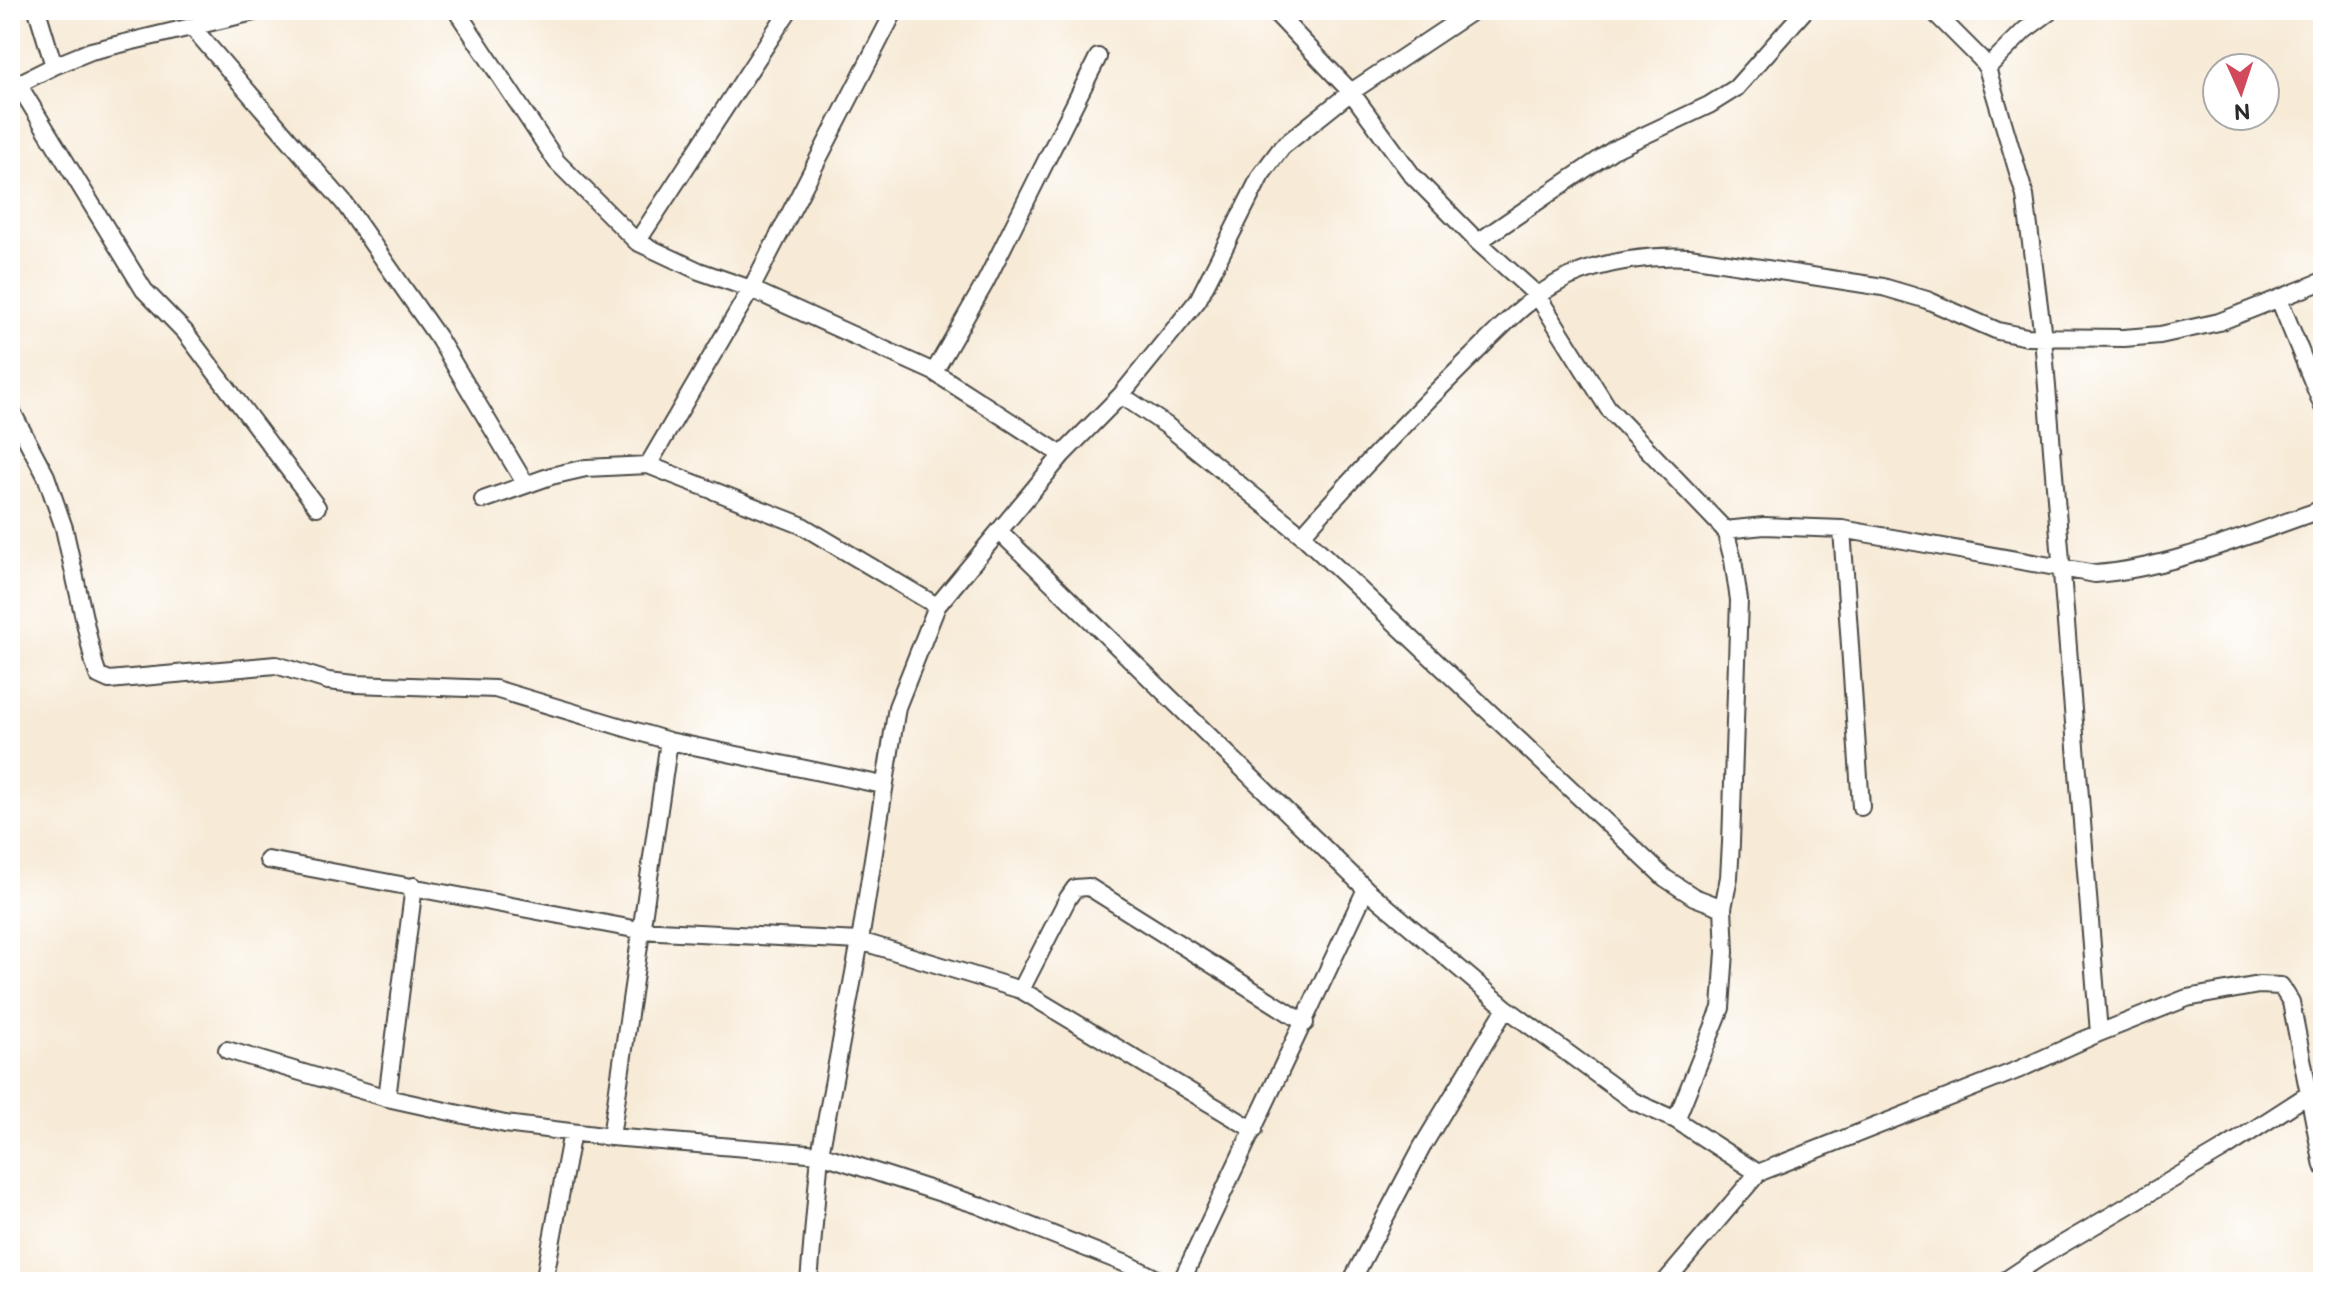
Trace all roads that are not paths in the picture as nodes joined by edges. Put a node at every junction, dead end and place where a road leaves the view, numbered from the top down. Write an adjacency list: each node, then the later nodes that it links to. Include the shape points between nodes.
1 (37, 10): 13 (street)
2 (262, 10): 11 (street)
3 (456, 10): 17 (street, via 557,162)
4 (789, 10): 17 (street)
5 (895, 10): 20 (street)
6 (1273, 10): 16 (street)
7 (1474, 10): 16 (street)
8 (1805, 10): 18 (street, via 1736,88 1613,150)
9 (1932, 10): 14 (street)
10 (2052, 10): 14 (street)
11 (192, 27): 13 (street, via 91,51); 30 (street, via 344,203 439,339)
12 (1098, 57): 24 (street, via 985,283)
13 (54, 66): 15 (street)
14 (1987, 68): 23 (street, via 2025,196)
15 (14, 86): 32 (street, via 144,290 185,332)
16 (1351, 92): 18 (street, via 1412,175); 25 (street, via 1282,147 1261,175 1198,300)
17 (637, 242): 20 (street)
18 (1478, 242): 21 (street)
19 (2323, 281): 22 (street)
20 (751, 289): 24 (street); 29 (street)
21 (1537, 295): 23 (street, via 1571,276 1609,265 1658,255 1689,257 1883,287 1998,331); 35 (street, via 1608,408); 37 (street, via 1381,446)
22 (2279, 299): 23 (street, via 2219,322 2160,335); 26 (street)
23 (2043, 337): 38 (street)
24 (934, 372): 28 (street)
25 (1121, 395): 28 (street); 37 (street)
26 (2323, 407)
27 (10, 408): 40 (street, via 31,443 64,528 98,675 109,680 276,665 355,684 495,689)
28 (1062, 455): 36 (street)
29 (648, 465): 30 (street, via 586,468); 39 (street, via 801,525)
30 (526, 485): 31 (street)
31 (483, 500)
32 (317, 507)
33 (2323, 509): 38 (street, via 2157,565 2095,574)
34 (1842, 529): 35 (street); 38 (street); 42 (street)
35 (1725, 530): 46 (street, via 1739,600 1731,843)
36 (1000, 532): 39 (street); 45 (street)
37 (1302, 535): 46 (street, via 1665,878)
38 (2060, 569): 52 (street)
39 (937, 606): 41 (street, via 897,707)
40 (669, 741): 41 (street); 47 (street)
41 (883, 785): 48 (street)
42 (1861, 807)
43 (268, 860): 44 (street)
44 (414, 886): 47 (street); 55 (street)
45 (1366, 889): 50 (street); 51 (street)
46 (1723, 908): 56 (street, via 1721,1008)
47 (639, 930): 48 (street); 59 (street)
48 (860, 941): 49 (street); 60 (street)
49 (1021, 990): 51 (street, via 1068,898 1075,888 1089,887); 57 (street)
50 (1506, 1008): 56 (street, via 1633,1101); 67 (street, via 1422,1147)
51 (1305, 1023): 57 (street)
52 (2099, 1033): 54 (street, via 2187,998 2281,986 2291,1002); 62 (street)
53 (227, 1050): 55 (street)
54 (2316, 1089): 61 (street); 69 (street)
55 (387, 1098): 58 (street, via 505,1124)
56 (1676, 1120): 62 (street)
57 (1254, 1130): 66 (street)
58 (572, 1132): 59 (street); 63 (street)
59 (611, 1137): 60 (street)
60 (820, 1154): 64 (street); 65 (street, via 978,1205)
61 (2323, 1166)
62 (1758, 1173): 68 (street)
63 (544, 1282)
64 (809, 1282)
65 (1163, 1282)
66 (1181, 1282)
67 (1351, 1282)
68 (1665, 1282)
69 (2003, 1282)

